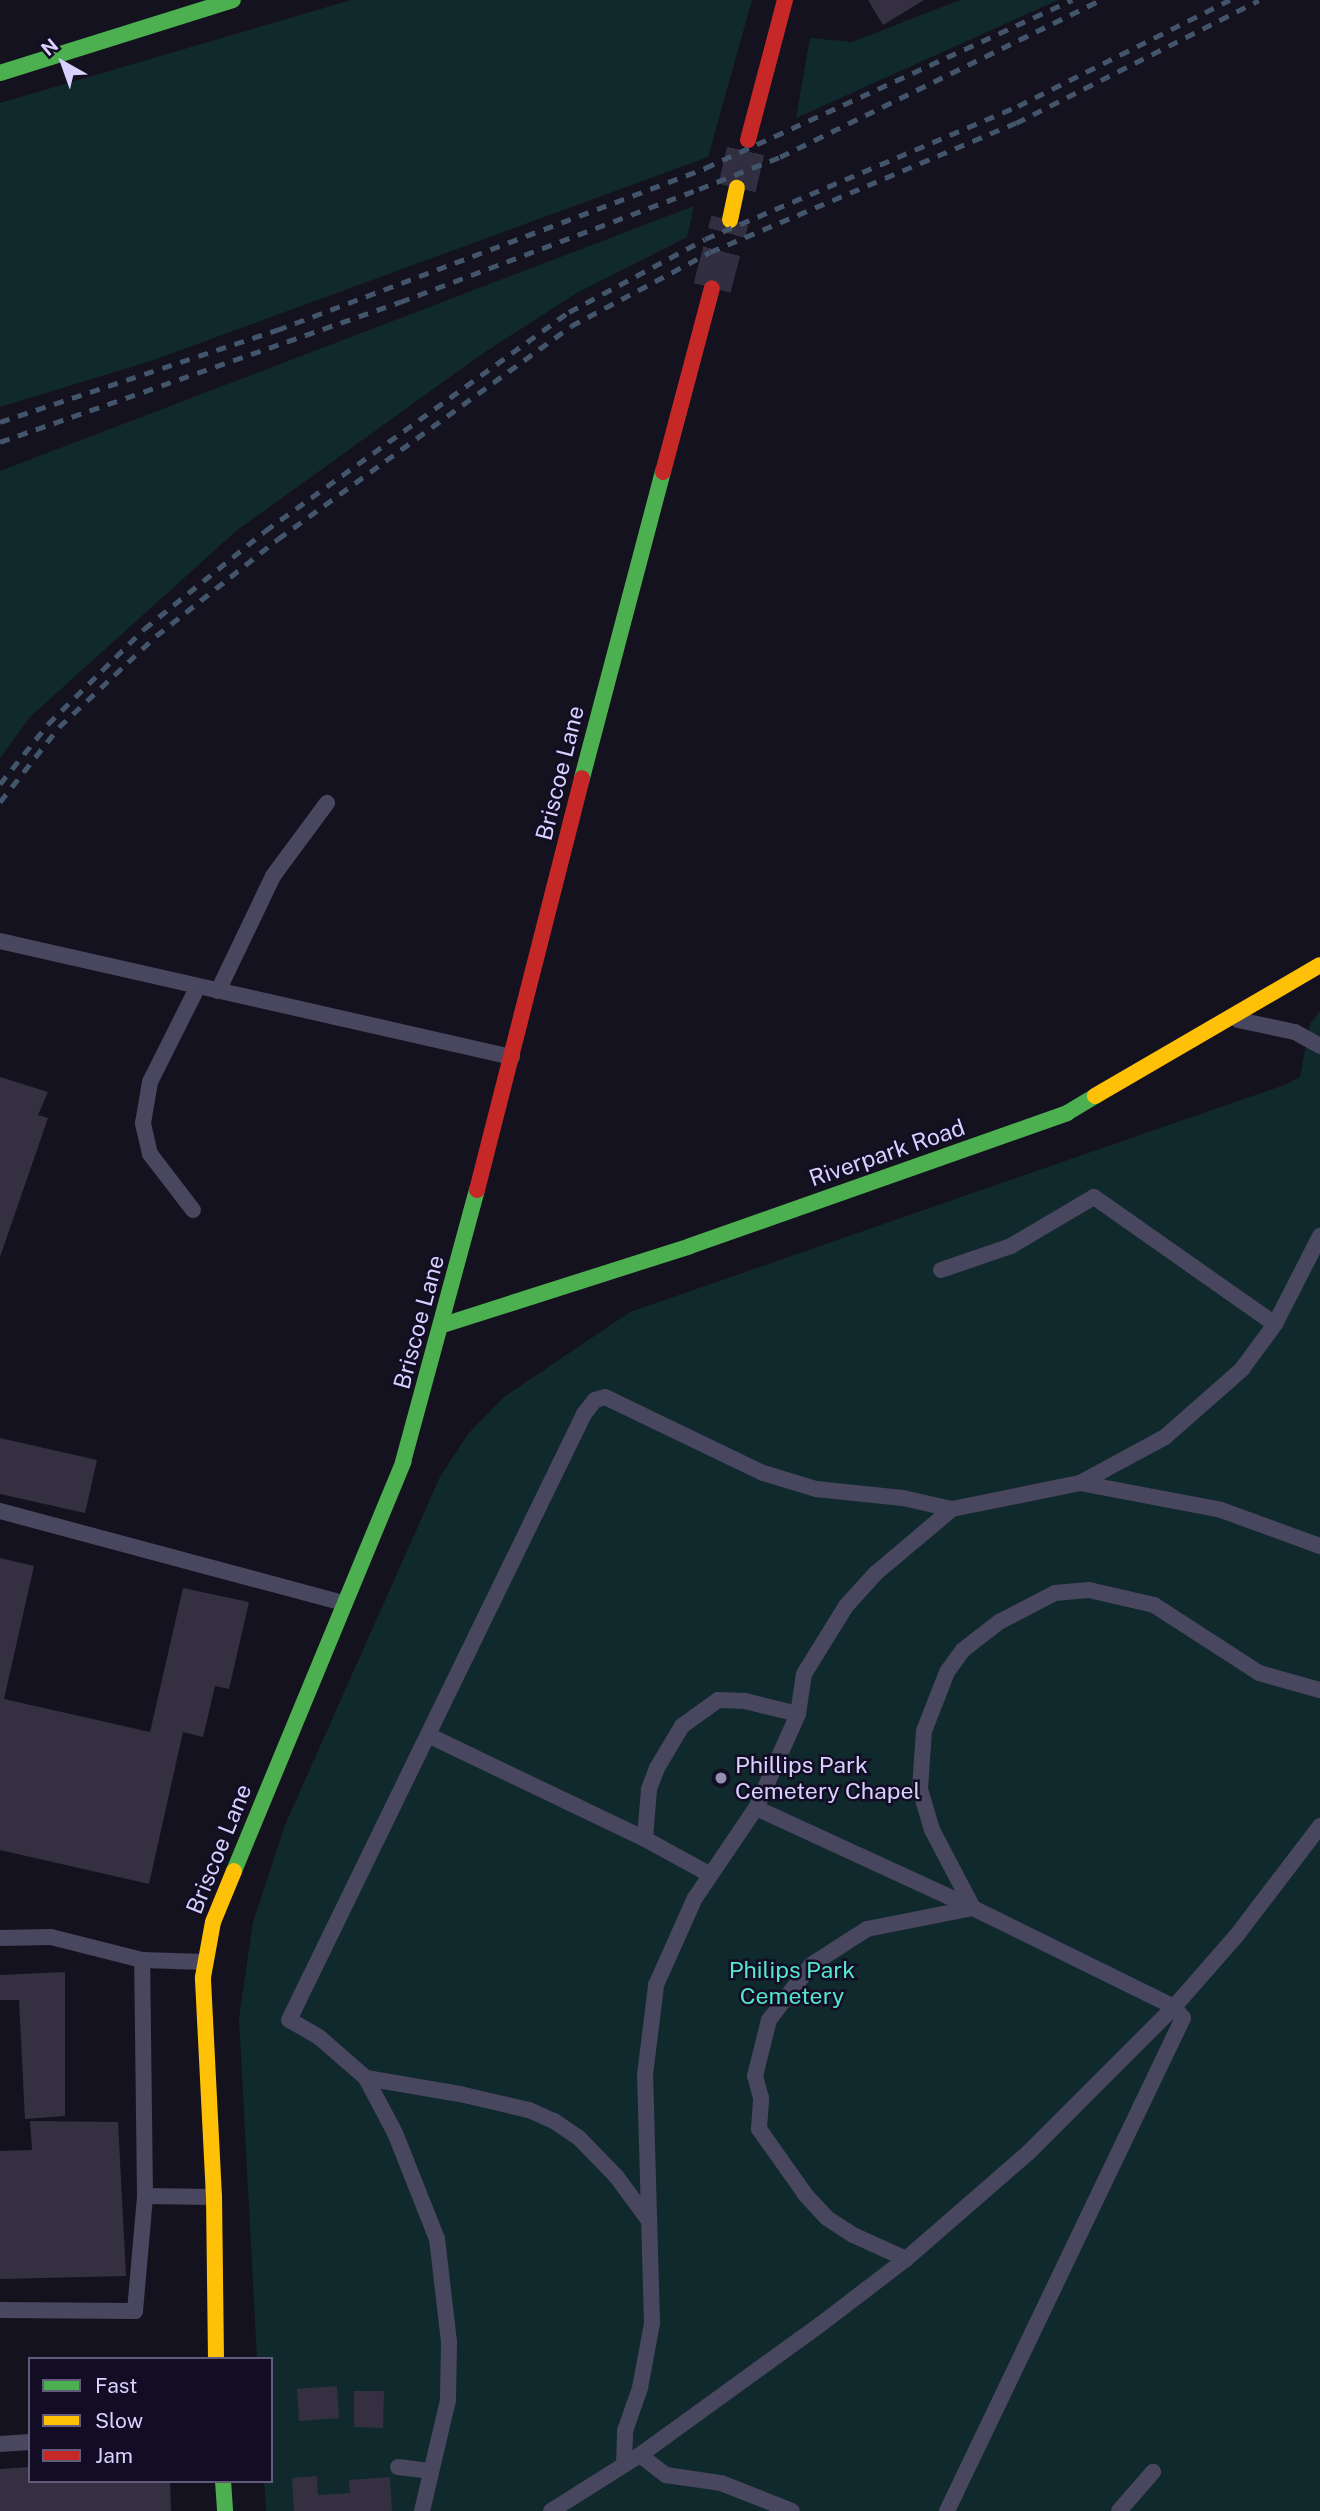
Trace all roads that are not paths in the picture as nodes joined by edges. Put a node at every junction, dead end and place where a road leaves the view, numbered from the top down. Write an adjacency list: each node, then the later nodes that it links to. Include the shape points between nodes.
1 (233, 0): 3 (street)
2 (785, 0): 4 (street)
3 (0, 73)
4 (748, 139)
5 (737, 188): 6 (street)
6 (730, 220)
7 (712, 288): 15 (street, Briscoe Lane)
8 (327, 803): 12 (lane, via 273,876)
9 (0, 941): 11 (lane)
10 (1320, 965): 13 (street, Riverpark Road)
11 (198, 986): 12 (lane); 16 (lane, via 150,1082 143,1123 150,1154)
12 (218, 991): 15 (lane)
13 (1228, 1018): 14 (lane, via 1295,1032); 20 (street, Riverpark Road, via 1067,1112 715,1237)
14 (1320, 1046)
15 (512, 1058): 20 (street, Briscoe Lane)
16 (193, 1210)
17 (1320, 1236): 19 (lane)
18 (941, 1270): 19 (lane, via 1011,1246 1094,1197)
19 (1275, 1324): 21 (lane, via 1242,1369 1165,1437)
20 (443, 1325): 25 (street, Briscoe Lane, via 403,1462)
21 (1080, 1483): 22 (lane); 24 (lane, via 1221,1510)
22 (952, 1509): 27 (lane, via 876,1573 846,1606 804,1674); 28 (lane, via 816,1489 763,1473 606,1398 595,1400 584,1414)
23 (0, 1511): 25 (lane)
24 (1320, 1546)
25 (347, 1604): 36 (street, Briscoe Lane, via 212,1922)
26 (1320, 1690): 33 (lane, via 1259,1673 1154,1605 1118,1595 1089,1590 1055,1593 999,1622 963,1650 947,1672 923,1731 919,1759 920,1789 932,1830)
27 (798, 1714): 29 (lane); 31 (lane, via 731,1700 718,1700 697,1711 682,1726 657,1768 649,1789)
28 (430, 1736): 31 (lane); 38 (lane, via 289,2020 319,2036)
29 (755, 1808): 32 (lane); 33 (lane)
30 (1320, 1826): 37 (lane, via 1237,1935)
31 (645, 1839): 32 (lane)
32 (709, 1874): 41 (lane, via 672,1942 656,1985 645,2075)
33 (973, 1908): 37 (lane); 42 (lane, via 867,1928 811,1965 769,2020 759,2048 755,2076 761,2098 759,2129 777,2160 827,2218)
34 (0, 1938): 35 (lane, via 51,1937)
35 (142, 1959): 36 (lane); 39 (lane)
36 (205, 1962): 40 (street, Briscoe Lane, via 205,2060)
37 (1174, 2007): 42 (lane, via 1028,2153); 57 (lane, via 1183,2018 1168,2056)
38 (366, 2078): 41 (lane, via 460,2094 529,2110 554,2121 579,2138 616,2176); 50 (lane, via 395,2133 433,2228 444,2283 448,2400)
39 (145, 2196): 40 (lane); 43 (lane, via 135,2311)
40 (214, 2197): 44 (street, Briscoe Lane)
41 (647, 2218): 48 (lane, via 652,2323 640,2388 625,2431)
42 (906, 2259): 47 (lane)
43 (0, 2310)
44 (216, 2357)
45 (28, 2442): 46 (lane)
46 (0, 2444)
47 (640, 2455): 48 (lane); 56 (lane, via 666,2475 721,2483)
48 (624, 2464): 55 (lane)
49 (398, 2467): 50 (lane)
50 (430, 2471): 54 (lane)
51 (1153, 2472): 58 (lane)
52 (223, 2483): 53 (street)
53 (225, 2511)
54 (422, 2511)
55 (551, 2511)
56 (792, 2511)
57 (947, 2511)
58 (1119, 2511)

